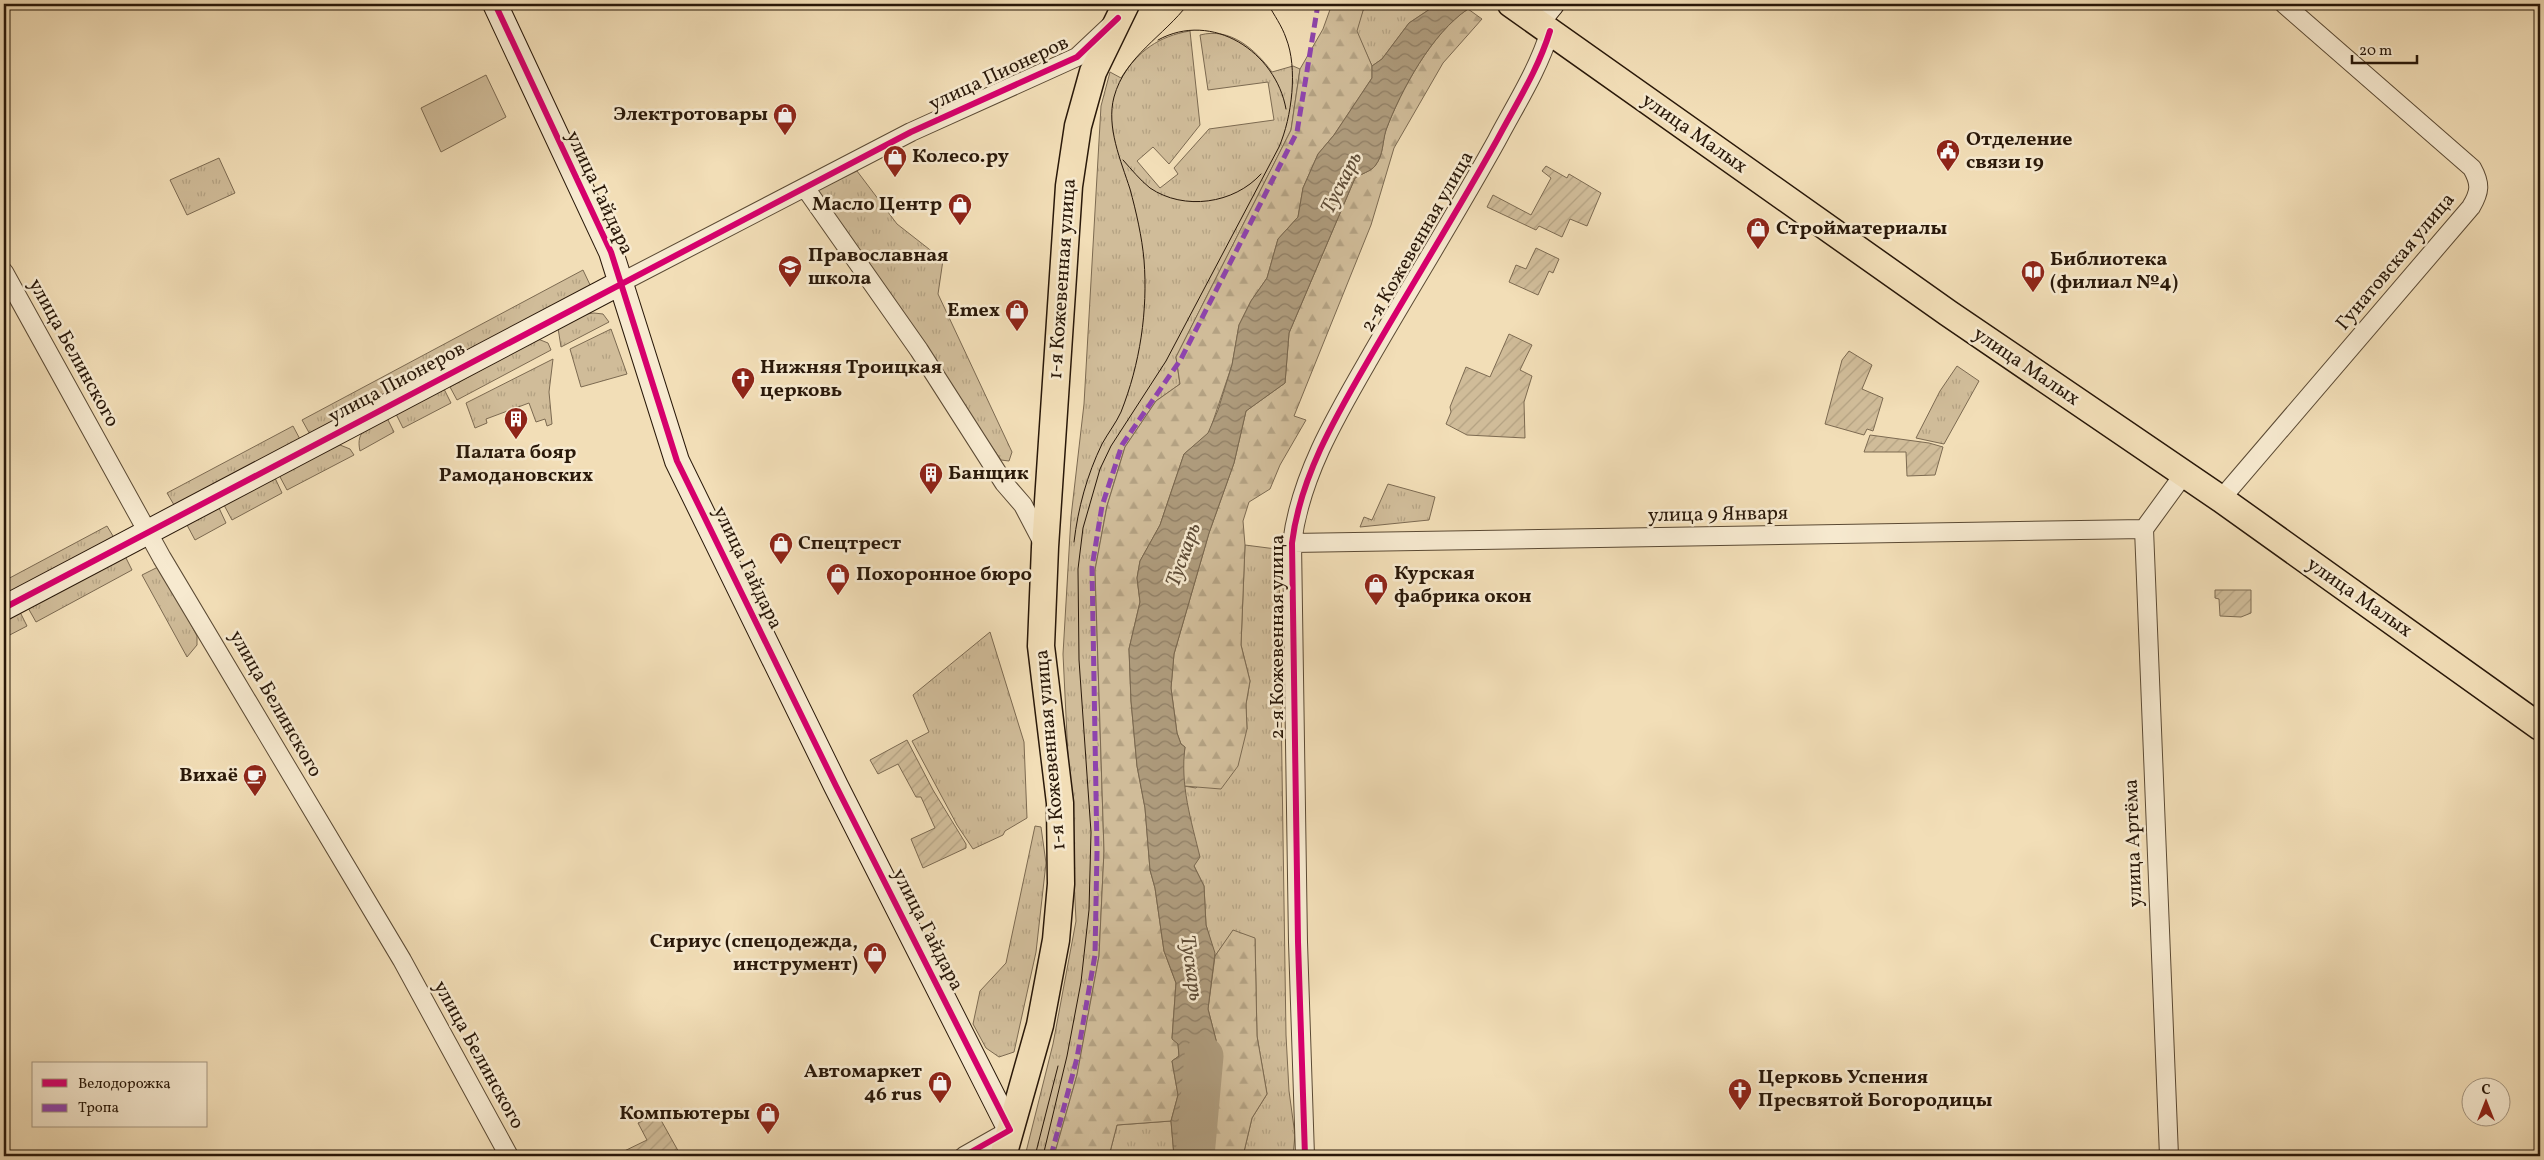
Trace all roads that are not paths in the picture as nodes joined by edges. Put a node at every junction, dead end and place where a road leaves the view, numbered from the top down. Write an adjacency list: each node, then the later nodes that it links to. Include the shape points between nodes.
1 (494, 4): 8 (street, улица Гайдара, via 611,252)
2 (1512, 4): 5 (main road, улица Малых)
3 (2284, 4): 10 (street, Гунатовская улица, via 2472,168 2479,181 2479,194)
4 (1124, 9): 6 (street, улица Пионеров, via 1077,57 911,132); 14 (main road, 1-я Кожевенная улица, via 1093,72 1078,126 1069,186)
5 (1547, 19): 9 (main road, улица Малых, via 1963,324); 13 (street, 2-я Кожевенная улица, via 1542,57 1352,388 1322,447 1298,506)
6 (806, 189): 8 (street, улица Пионеров); 14 (street, 1-я Кожевенная улица, via 919,350 1004,483 1023,505)
7 (4, 272): 12 (street, улица Белинского)
8 (622, 282): 12 (street, улица Пионеров); 17 (street, улица Гайдара, via 677,461)
9 (2184, 474): 10 (main road, улица Малых); 11 (street)
10 (2221, 499): 16 (main road, улица Малых)
11 (2144, 529): 13 (street, улица 9 Января); 22 (street, улица Артёма)
12 (148, 534): 15 (street, улица Пионеров); 18 (street, улица Белинского, via 402,960)
13 (1292, 543): 21 (street, 2-я Кожевенная улица)
14 (1045, 547): 17 (main road, 1-я Кожевенная улица, via 1041,646 1060,803 1061,884 1056,940 1040,1025)
15 (4, 608)
16 (2540, 727)
17 (1010, 1130): 19 (street); 20 (main road, 1-я Кожевенная улица)
18 (509, 1156)
19 (964, 1156)
20 (1003, 1156)
21 (1305, 1156)
22 (2169, 1156)

